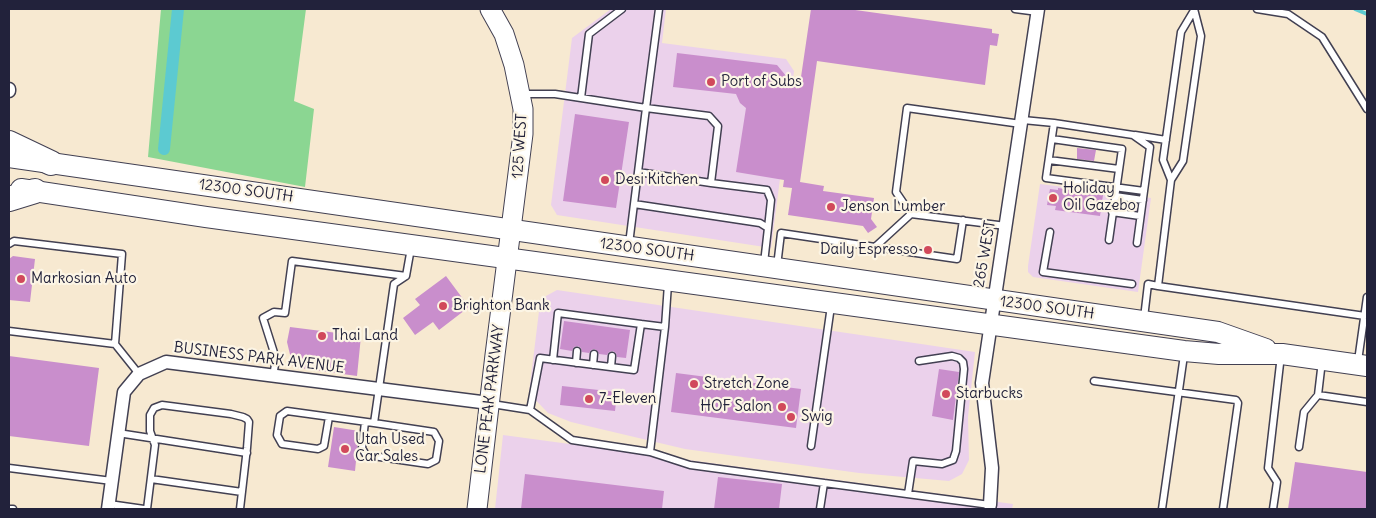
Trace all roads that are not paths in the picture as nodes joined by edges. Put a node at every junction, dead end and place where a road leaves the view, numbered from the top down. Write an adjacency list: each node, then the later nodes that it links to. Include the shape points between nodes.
1 (490, 9): 8 (main road, 125 WEST, via 510,50)
2 (622, 9): 9 (lane, via 589,34)
3 (659, 9): 10 (lane)
4 (1015, 9): 6 (lane)
5 (1257, 9): 11 (lane, via 1288,14 1322,37)
6 (1038, 10): 12 (street, 265 WEST)
7 (1194, 10): 16 (lane, via 1181,32); 23 (lane, via 1201,36 1183,161)
8 (520, 94): 9 (lane); 39 (main road, 125 WEST, via 524,134)
9 (581, 98): 10 (lane)
10 (646, 108): 22 (lane); 24 (lane, via 709,116 718,126)
11 (1367, 108)
12 (1023, 122): 13 (lane); 34 (lane, via 906,108 896,192); 37 (street, 265 WEST)
13 (1054, 123): 14 (lane); 15 (lane)
14 (1133, 135): 16 (lane); 28 (lane, via 1150,147)
15 (1052, 139): 19 (lane); 21 (lane, via 1122,148)
16 (1166, 140): 23 (lane, via 1163,160)
17 (9, 142): 20 (highway)
18 (9, 157): 20 (main road, 12300 SOUTH)
19 (1049, 160): 21 (lane); 26 (lane, via 1046,178)
20 (51, 163): 39 (main road, 12300 SOUTH)
21 (1119, 169): 26 (lane)
22 (638, 172): 24 (lane); 32 (lane)
23 (1171, 180): 52 (lane)
24 (711, 183): 38 (lane, via 766,190 771,200)
25 (9, 187): 27 (main road, 12300 SOUTH)
26 (1116, 187): 28 (lane); 29 (lane)
27 (35, 191): 30 (highway); 44 (main road, 12300 SOUTH)
28 (1144, 191): 31 (lane)
29 (1115, 196): 31 (lane); 33 (lane)
30 (9, 199)
31 (1143, 200): 35 (lane)
32 (634, 204): 38 (lane, via 760,223); 46 (lane)
33 (1112, 212): 35 (lane); 41 (lane)
34 (911, 214): 36 (lane); 45 (lane)
35 (1140, 216): 42 (lane)
36 (963, 220): 37 (lane); 45 (lane, via 958,259)
37 (1007, 226): 54 (street, 265 WEST)
38 (768, 228): 48 (lane)
39 (511, 231): 46 (main road, 12300 SOUTH); 47 (main road, 125 WEST)
40 (1050, 232): 51 (lane, via 1043,272)
41 (1109, 240)
42 (1137, 243)
43 (9, 244): 62 (lane, via 14,241 122,254)
44 (411, 245): 47 (main road, 12300 SOUTH); 49 (lane)
45 (875, 247): 48 (lane, via 781,233)
46 (629, 248): 48 (main road, 12300 SOUTH)
47 (507, 258): 50 (main road, 12300 SOUTH); 82 (main road, LONE PEAK PARKWAY)
48 (770, 268): 54 (main road, 12300 SOUTH)
49 (406, 276): 76 (lane, via 292,261 285,313 274,312 263,318 276,359); 78 (lane, via 394,284)
50 (668, 280): 55 (main road, 12300 SOUTH); 60 (lane)
51 (1132, 284)
52 (1158, 286): 56 (lane); 57 (lane, via 1148,284)
53 (1367, 297): 56 (lane)
54 (994, 300): 57 (main road, 12300 SOUTH); 59 (street, 265 WEST)
55 (832, 302): 59 (main road, 12300 SOUTH); 89 (lane)
56 (1365, 316): 73 (lane)
57 (1143, 322): 66 (main road, 12300 SOUTH, via 1218,332)
58 (641, 324): 60 (lane); 68 (lane, via 581,320 558,313); 74 (lane, via 634,370)
59 (990, 324): 63 (main road, 12300 SOUTH); 100 (street, 265 WEST, via 982,383 992,468)
60 (665, 327): 91 (lane)
61 (9, 330): 62 (lane)
62 (115, 344): 75 (lane)
63 (1184, 351): 66 (main road, 12300 SOUTH); 79 (lane)
64 (577, 352): 71 (lane)
65 (594, 354): 72 (lane)
66 (1282, 354): 69 (main road, 12300 SOUTH); 109 (lane, via 1268,468 1277,482)
67 (612, 356): 74 (lane)
68 (553, 360): 71 (lane); 83 (lane, via 540,358)
69 (1322, 360): 73 (main road, 12300 SOUTH); 80 (lane)
70 (919, 361): 98 (lane, via 952,356 963,362 964,369 953,460 942,464 913,460)
71 (576, 363): 72 (lane)
72 (593, 365): 74 (lane)
73 (1362, 365)
74 (611, 367)
75 (139, 374): 76 (street, BUSINESS PARK AVENUE, via 166,362); 87 (street, BUSINESS PARK AVENUE, via 124,392)
76 (273, 376): 78 (street, BUSINESS PARK AVENUE)
77 (1094, 381): 79 (lane)
78 (379, 389): 82 (street, BUSINESS PARK AVENUE); 86 (lane)
79 (1178, 392): 107 (lane); 108 (lane, via 1236,400 1238,404)
80 (1318, 395): 81 (lane); 90 (lane, via 1304,412)
81 (1367, 402)
82 (488, 403): 83 (lane); 105 (main road, LONE PEAK PARKWAY)
83 (530, 410): 91 (lane, via 572,440)
84 (329, 417): 84 (lane, via 288,410 280,416 277,435 282,444 318,449 324,446); 85 (lane)
85 (366, 422): 86 (lane); 86 (lane, via 362,448 366,455 428,464 436,460 439,441 434,432)
86 (374, 423)
87 (118, 433): 88 (lane); 95 (street, BUSINESS PARK AVENUE)
88 (153, 438): 92 (lane); 92 (lane, via 150,415 158,406 231,414 242,416 249,422); 94 (lane)
89 (811, 446)
90 (1299, 447)
91 (650, 452): 96 (lane, via 690,466)
92 (247, 453): 97 (lane)
93 (9, 468): 95 (lane)
94 (151, 479): 97 (lane); 103 (lane)
95 (112, 481): 99 (street, BUSINESS PARK AVENUE)
96 (824, 483): 98 (lane); 106 (lane)
97 (242, 492): 104 (lane)
98 (908, 494): 100 (lane)
99 (108, 507): 103 (lane)
100 (990, 507)
101 (9, 509): 102 (lane)
102 (12, 509)
103 (143, 509)
104 (240, 509)
105 (477, 509)
106 (820, 509)
107 (1162, 509)
108 (1223, 509)
109 (1273, 509)

